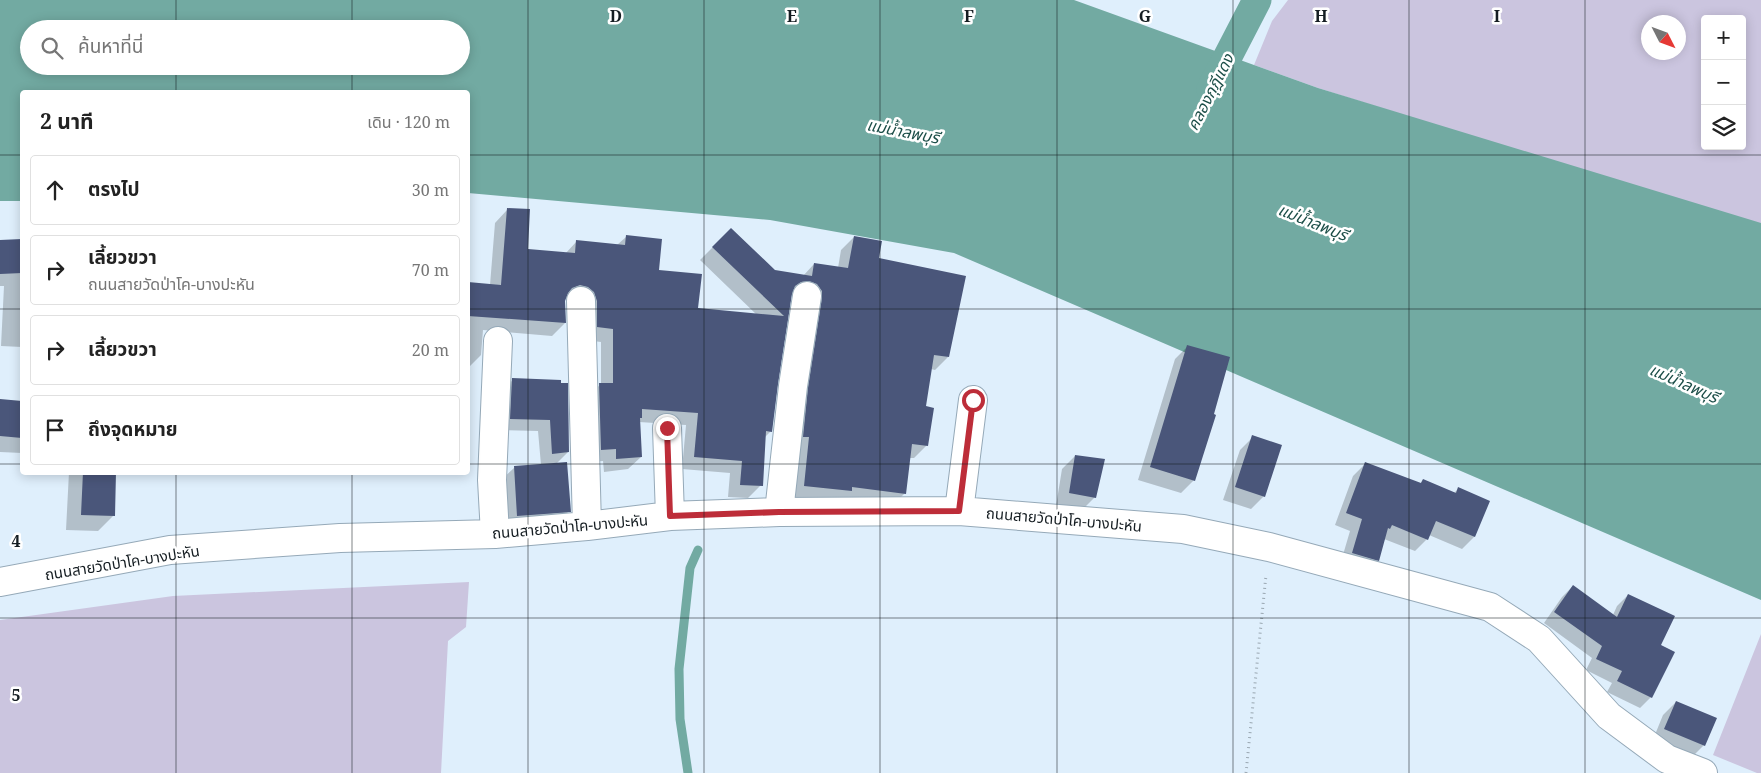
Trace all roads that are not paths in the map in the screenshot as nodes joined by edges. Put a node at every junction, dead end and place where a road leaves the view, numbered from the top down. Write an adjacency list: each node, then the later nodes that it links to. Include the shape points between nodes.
1 (807, 296): 7 (street)
2 (581, 301): 9 (street)
3 (498, 342): 10 (street, via 492,480)
4 (973, 400): 6 (street)
5 (667, 428): 8 (street)
6 (959, 511): 7 (street, ถนนสายวัดป่าโค-บางปะหัน); 12 (street, ถนนสายวัดป่าโค-บางปะหัน, via 1183,529 1269,547 1490,608 1539,639 1609,716 1667,759)
7 (779, 512): 8 (street, ถนนสายวัดป่าโค-บางปะหัน)
8 (670, 516): 9 (street, ถนนสายวัดป่าโค-บางปะหัน)
9 (587, 526): 10 (street, ถนนสายวัดป่าโค-บางปะหัน)
10 (495, 534): 11 (street, ถนนสายวัดป่าโค-บางปะหัน, via 340,538 170,550)
11 (0, 582)
12 (1703, 773)

